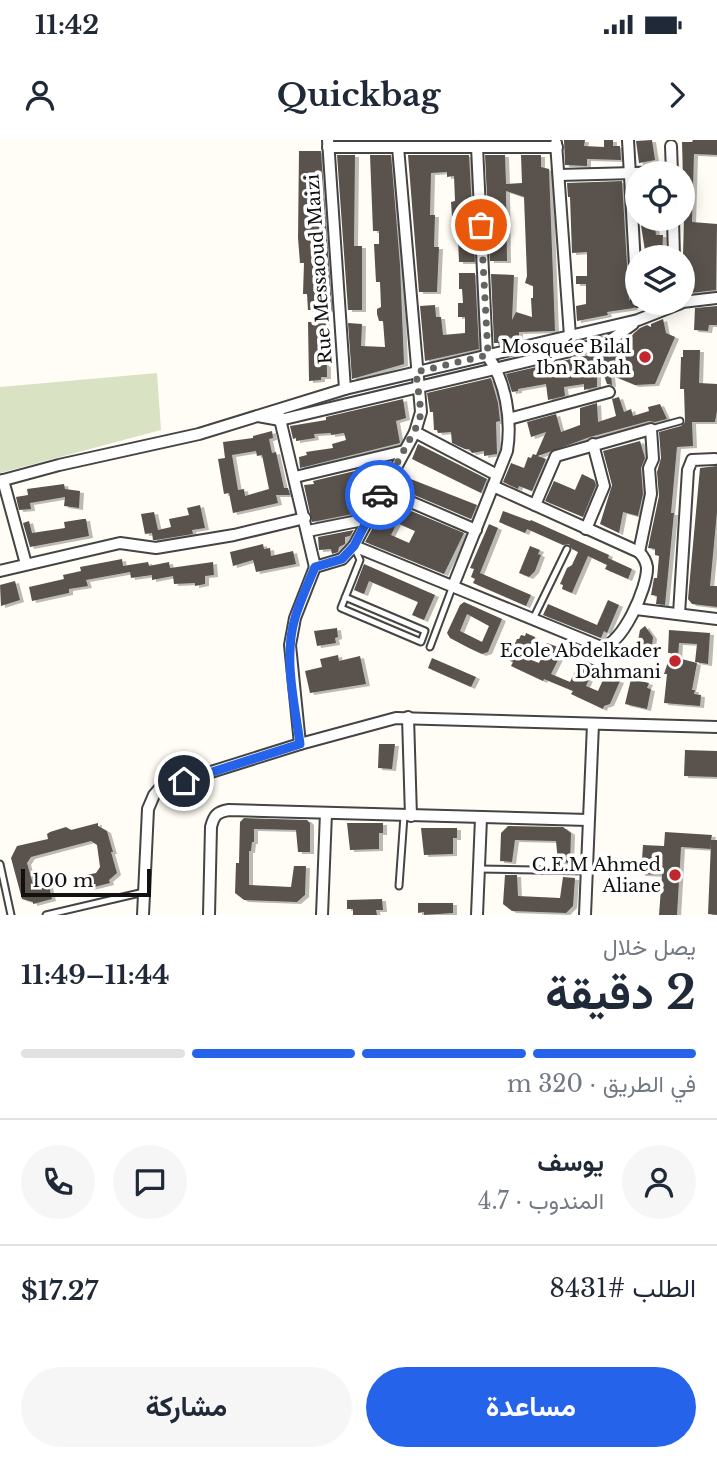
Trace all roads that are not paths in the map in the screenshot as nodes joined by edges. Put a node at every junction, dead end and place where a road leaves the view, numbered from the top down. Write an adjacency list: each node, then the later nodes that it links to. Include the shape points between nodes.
1 (628, 140): 9 (street)
2 (417, 143): 6 (street); 8 (street)
3 (556, 143): 6 (street); 12 (street)
4 (328, 144): 5 (street); 23 (street, Rue Messaoud Maizi)
5 (364, 144): 8 (street)
6 (471, 145): 19 (street)
7 (671, 145): 10 (street)
8 (398, 147): 21 (street)
9 (629, 161)
10 (671, 161)
11 (625, 173): 12 (street)
12 (559, 175): 18 (street)
13 (717, 298): 14 (street)
14 (695, 301)
15 (638, 315): 17 (street)
16 (650, 315): 17 (street)
17 (638, 320): 18 (street); 20 (street, via 608,342)
18 (570, 336): 19 (street)
19 (488, 355): 20 (street); 21 (street)
20 (496, 367): 22 (street); 26 (street)
21 (416, 372): 22 (street); 23 (street)
22 (418, 386): 25 (street); 29 (street, via 421,412)
23 (345, 388): 25 (street)
24 (609, 392): 26 (street)
25 (278, 414): 33 (street); 34 (street, via 256,415 199,434)
26 (509, 419): 35 (street, via 507,451)
27 (680, 421): 28 (lane)
28 (651, 429): 30 (street); 45 (street, via 651,494)
29 (415, 432): 31 (street); 35 (street)
30 (593, 444): 37 (street, via 556,456); 40 (street, via 604,486)
31 (404, 451): 33 (street); 36 (street)
32 (715, 459): 52 (street, via 696,458 688,470)
33 (295, 477): 38 (street)
34 (1, 480): 46 (street)
35 (495, 481): 37 (street); 41 (street)
36 (383, 490): 39 (street); 41 (street)
37 (536, 505): 40 (street)
38 (304, 518): 42 (street); 46 (street, via 156,548 120,543)
39 (368, 519): 42 (street); 43 (street)
40 (586, 529): 45 (street)
41 (476, 530): 49 (street)
42 (308, 531): 47 (street)
43 (354, 546): 47 (street, via 342,559); 49 (street); 50 (lane, via 360,559 346,596 341,608 421,642 425,631 356,602)
44 (567, 549): 53 (lane)
45 (639, 552): 51 (street, via 647,569)
46 (26, 564): 48 (street)
47 (315, 567): 59 (street, via 290,645)
48 (0, 571)
49 (453, 586): 53 (street); 55 (lane)
50 (345, 597)
51 (636, 609): 52 (street); 53 (street, via 615,642 605,647)
52 (679, 614): 54 (street)
53 (533, 619)
54 (717, 619)
55 (430, 647)
56 (408, 717): 57 (street); 59 (street); 61 (street)
57 (593, 724): 58 (street); 63 (street)
58 (717, 727)
59 (300, 744): 68 (street, via 153,794 148,809)
60 (326, 813): 61 (street); 72 (street, via 219,812 211,827); 73 (street)
61 (407, 816): 62 (street); 67 (lane)
62 (481, 818): 63 (street); 65 (street)
63 (589, 820): 66 (street)
64 (0, 864): 69 (lane)
65 (479, 869): 66 (lane); 74 (street)
66 (587, 871): 75 (street)
67 (399, 886)
68 (144, 892): 70 (lane); 71 (street)
69 (11, 915)
70 (46, 915)
71 (143, 915)
72 (209, 915)
73 (322, 915)
74 (477, 915)
75 (585, 915)

